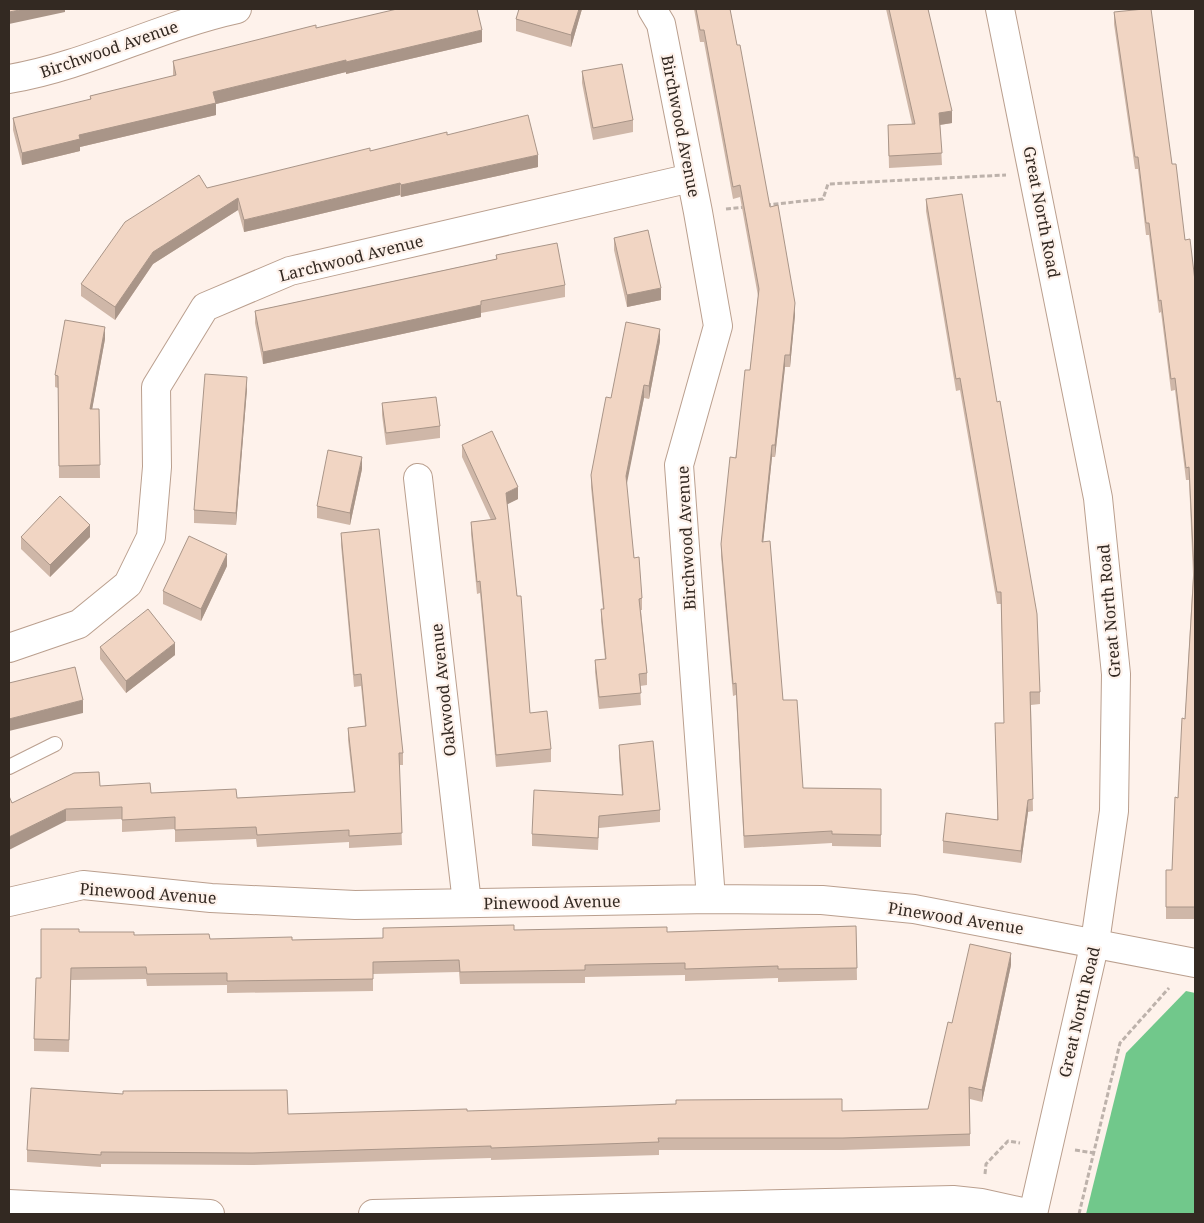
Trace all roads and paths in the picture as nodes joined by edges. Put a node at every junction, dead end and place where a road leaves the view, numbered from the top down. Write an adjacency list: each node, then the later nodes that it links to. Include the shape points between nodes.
1 (237, 9): 4 (street, Birchwood Avenue, via 208,15 40,74)
2 (652, 9): 6 (street, Birchwood Avenue, via 661,24)
3 (1000, 9): 5 (street, Great North Road)
4 (9, 79)
5 (1035, 174): 7 (path, via 828,184 823,199); 17 (street, Great North Road, via 1098,498 1116,674 1114,811)
6 (691, 178): 9 (street, Birchwood Avenue); 11 (street, Larchwood Avenue, via 290,270 205,307 156,387 157,467 151,537 128,584 80,624)
7 (756, 206)
8 (746, 207): 9 (path)
9 (698, 212): 14 (street, Birchwood Avenue, via 718,326 679,465)
10 (418, 478): 16 (street, Oakwood Avenue)
11 (9, 648)
12 (55, 744): 13 (lane)
13 (9, 767)
14 (711, 899): 16 (street, Pinewood Avenue); 17 (street, Pinewood Avenue, via 822,900 914,909)
15 (9, 902): 16 (street, Pinewood Avenue, via 82,885 211,898 355,905)
16 (467, 903)
17 (1095, 942): 18 (street, Pinewood Avenue); 22 (street, Great North Road)
18 (1190, 961): 23 (path, via 1120,1043)
19 (9, 1204): 20 (street)
20 (210, 1214)
21 (373, 1214): 22 (street, via 953,1200 981,1202)
22 (1032, 1214)
23 (1080, 1214)

